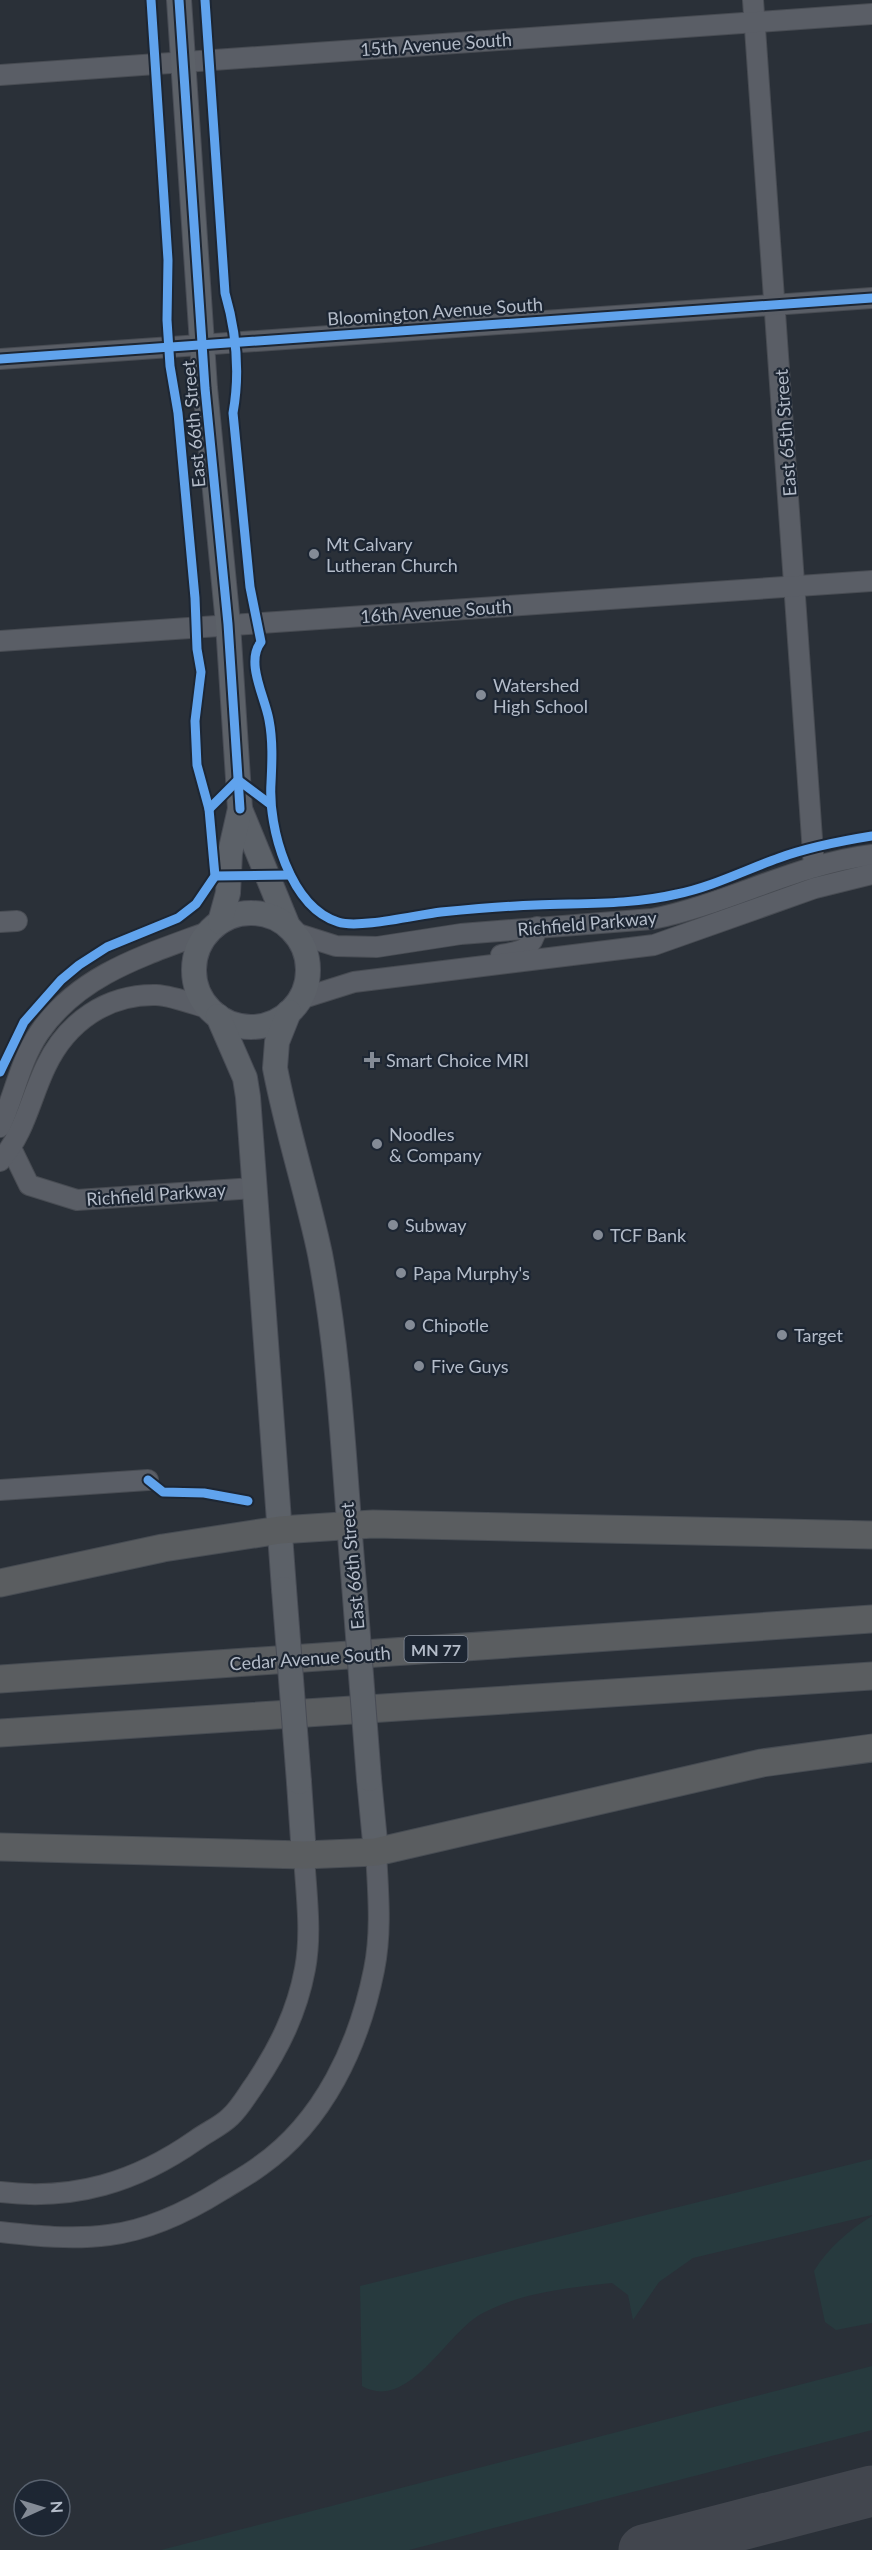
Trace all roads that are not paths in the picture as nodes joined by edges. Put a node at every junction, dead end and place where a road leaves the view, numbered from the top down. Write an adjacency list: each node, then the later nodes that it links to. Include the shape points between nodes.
1 (179, 0): 5 (main road, East 66th Street)
2 (753, 0): 4 (street, East 65th Street)
3 (872, 14): 4 (street, 15th Avenue South)
4 (754, 22): 5 (street, 15th Avenue South); 8 (street, East 65th Street)
5 (183, 62): 6 (street, 15th Avenue South); 9 (main road, East 66th Street)
6 (0, 75)
7 (872, 298): 8 (street, Bloomington Avenue South)
8 (776, 304): 9 (street, Bloomington Avenue South); 12 (street, East 65th Street)
9 (202, 344): 10 (street, Bloomington Avenue South); 13 (main road, East 66th Street)
10 (0, 359)
11 (872, 581): 12 (street, 16th Avenue South)
12 (796, 586): 13 (street, 16th Avenue South); 17 (street, East 65th Street)
13 (228, 624): 14 (street, 16th Avenue South); 15 (main road, East 66th Street)
14 (0, 641)
15 (240, 809): 19 (main road, East 66th Street, via 230,853 228,893); 21 (main road, East 66th Street)
16 (872, 855): 17 (street, Richfield Parkway)
17 (814, 867): 20 (street, Richfield Parkway, via 680,914)
18 (872, 874): 22 (street, Richfield Parkway, via 842,879 654,945)
19 (215, 927): 21 (main road, via 236,915 254,913 272,916); 24 (main road, via 200,945 195,961 200,994); 25 (street, via 102,974 69,997 38,1034)
20 (537, 927): 21 (street, Richfield Parkway, via 353,948); 22 (street, via 535,940 518,952)
21 (291, 929): 23 (main road, via 304,948 308,965 307,983)
22 (435, 972): 23 (street, Richfield Parkway, via 354,982)
23 (295, 1006): 24 (main road, via 273,1023 254,1027 236,1024); 30 (main road, East 66th Street, via 277,1042 275,1068 320,1254 332,1328)
24 (214, 1012): 26 (street, Richfield Parkway, via 155,995 107,1003 83,1017 59,1043 45,1067 21,1132); 27 (main road, via 245,1078)
25 (0, 1127)
26 (6, 1155): 27 (street, Richfield Parkway, via 29,1185 77,1200)
27 (254, 1188): 31 (main road)
28 (148, 1480): 29 (street)
29 (0, 1490)
30 (349, 1526): 31 (highway); 32 (highway); 40 (main road, East 66th Street, bridge)
31 (280, 1530): 33 (highway, via 163,1548); 41 (main road, bridge)
32 (872, 1535)
33 (0, 1583)
34 (872, 1619): 36 (highway, Cedar Avenue South / MN 77)
35 (872, 1676): 37 (highway)
36 (0, 1678)
37 (0, 1733)
38 (872, 1748): 40 (highway, via 762,1763)
39 (0, 1847): 41 (highway)
40 (376, 1852): 41 (highway); 43 (street, East 66th Street, via 379,1921 375,1968 365,2009 352,2048 314,2113 291,2140 262,2165 189,2211 140,2229 79,2238)
41 (304, 1855): 42 (street, via 309,1937 299,1998 269,2062 230,2117 166,2161 103,2186 48,2195)
42 (0, 2192)
43 (0, 2232)

